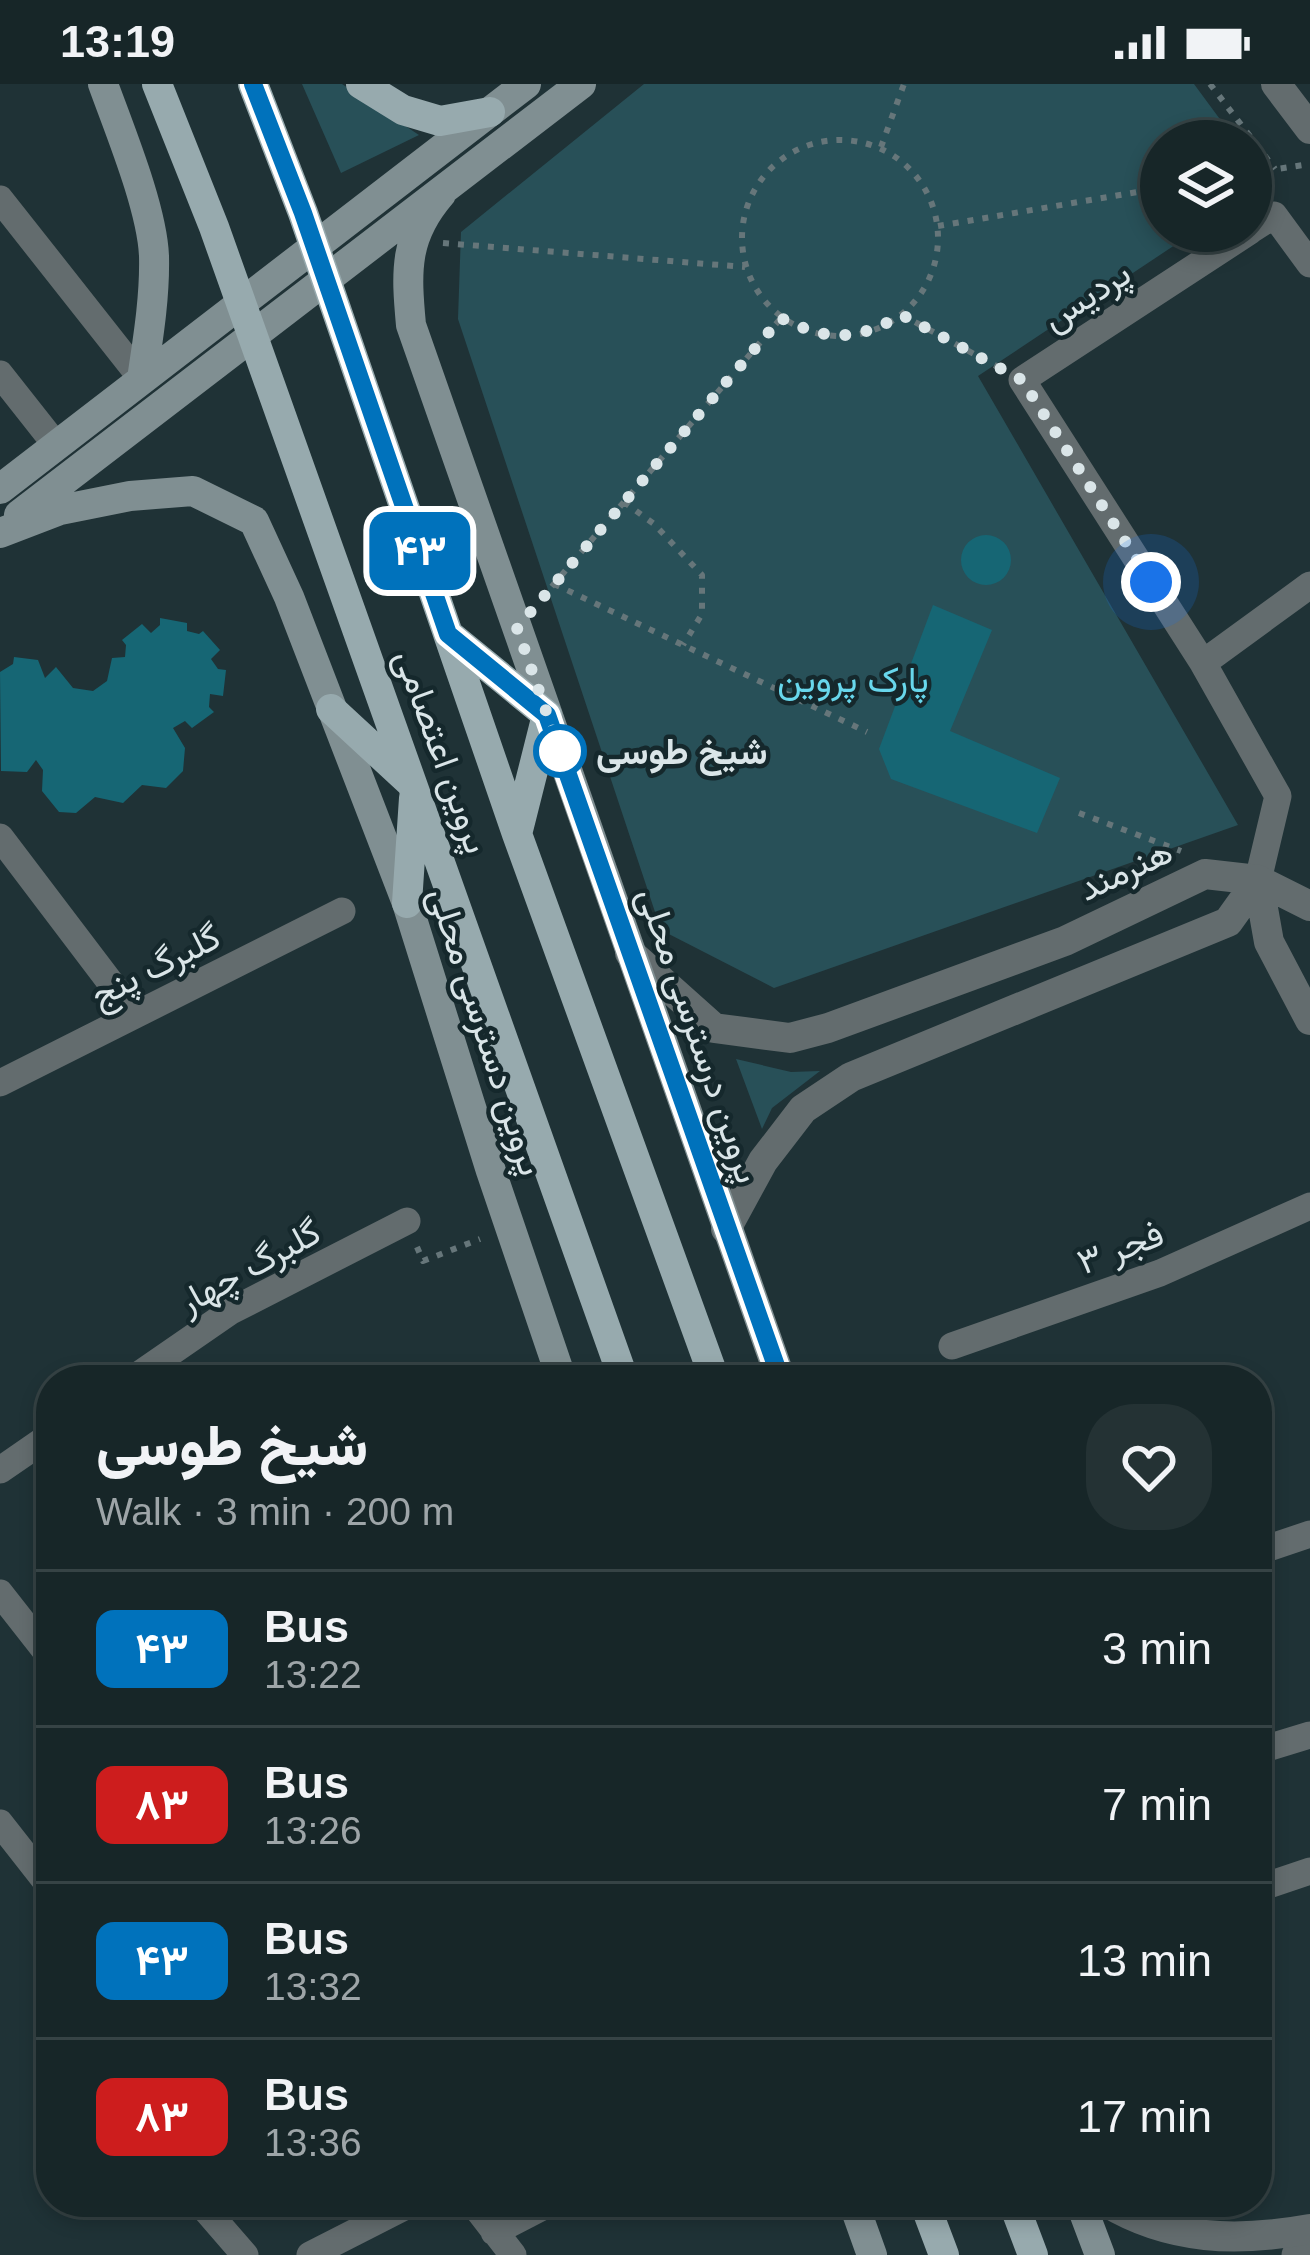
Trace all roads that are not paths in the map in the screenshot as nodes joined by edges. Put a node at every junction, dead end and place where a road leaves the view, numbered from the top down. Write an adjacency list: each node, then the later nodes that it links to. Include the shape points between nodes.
1 (103, 84): 20 (main road, via 154,252)
2 (157, 84): 17 (main road, پروین اعتصامی)
3 (253, 84): 13 (main road, پروین اعتصامی)
4 (361, 84): 8 (main road, via 440,121)
5 (526, 84): 8 (main road)
6 (581, 84): 10 (main road)
7 (1276, 84): 9 (street)
8 (490, 112): 13 (main road)
9 (1310, 129)
10 (442, 194): 16 (main road); 28 (main road, پروین درسترسی محلی, via 413,241 406,274 411,326)
11 (0, 199): 20 (street)
12 (1272, 236): 15 (street)
13 (314, 247): 16 (main road, پروین اعتصامی); 17 (main road)
14 (1218, 252): 26 (street, پردیس, via 1022,380)
15 (1310, 264)
16 (326, 282): 18 (main road); 25 (main road, پروین اعتصامی)
17 (241, 303): 18 (main road, پروین اعتصامی); 20 (main road)
18 (253, 337): 23 (main road); 29 (main road, پروین اعتصامی)
19 (0, 374): 21 (street)
20 (142, 379): 21 (main road)
21 (56, 445): 22 (main road)
22 (0, 489)
23 (0, 532): 27 (main road, پروین دسترسی محلی, via 60,510 193,490 254,521)
24 (1310, 585): 26 (street)
25 (448, 634): 28 (main road); 30 (main road, پروین اعتصامی)
26 (1203, 663): 32 (street, via 1278,796)
27 (331, 709): 29 (main road); 33 (main road, پروین دسترسی محلی)
28 (547, 715): 30 (main road); 36 (main road, پروین درسترسی محلی)
29 (415, 786): 33 (main road); 48 (main road, پروین اعتصامی)
30 (517, 834): 49 (main road, پروین اعتصامی)
31 (0, 837): 37 (street)
32 (1258, 880): 34 (street); 38 (street, via 1269,942); 39 (street, هنرمند, via 1205,874 1065,940); 40 (street, via 1228,922)
33 (407, 903): 47 (main road, پروین دسترسی محلی)
34 (1310, 906)
35 (342, 911): 37 (street, گلبرگ پنج)
36 (630, 952): 39 (street, هنرمند, via 714,1028 790,1038); 44 (main road, پروین درسترسی محلی)
37 (135, 1015): 41 (street, گلبرگ پنج)
38 (1310, 1020)
39 (828, 1028): 40 (street)
40 (851, 1077): 44 (street, via 802,1109)
41 (0, 1083)
42 (1310, 1206): 45 (street, فجر ۳, via 1160,1273)
43 (407, 1221): 46 (street, گلبرگ چهار, via 231,1311)
44 (726, 1228): 50 (main road, پروین درسترسی محلی)
45 (952, 1346)
46 (153, 1365)
47 (557, 1365)
48 (618, 1365)
49 (711, 1365)
50 (776, 1365)
51 (36, 1445): 52 (street)
52 (0, 1470)
53 (1310, 1534): 54 (street)
54 (1272, 1547)
55 (0, 1593): 56 (street)
56 (36, 1639)
57 (1310, 1735): 58 (street)
58 (1272, 1746)
59 (0, 1823): 60 (street)
60 (36, 1869)
61 (1310, 1871): 62 (street)
62 (1272, 1883)
63 (212, 2217): 74 (street)
64 (384, 2217): 75 (street)
65 (483, 2217): 72 (street)
66 (522, 2217): 72 (street)
67 (858, 2217): 77 (main road)
68 (930, 2217): 78 (main road)
69 (1019, 2217): 79 (main road)
70 (1086, 2217): 80 (main road)
71 (1130, 2217): 73 (street, via 1198,2238)
72 (494, 2231): 76 (street)
73 (1300, 2245)
74 (245, 2255)
75 (310, 2255)
76 (512, 2255)
77 (872, 2255)
78 (944, 2255)
79 (1033, 2255)
80 (1100, 2255)

